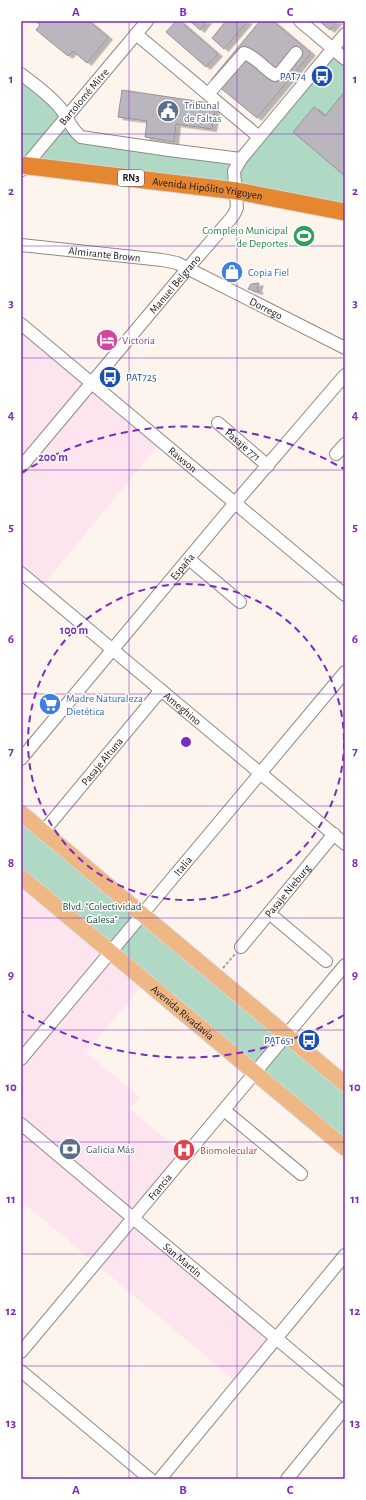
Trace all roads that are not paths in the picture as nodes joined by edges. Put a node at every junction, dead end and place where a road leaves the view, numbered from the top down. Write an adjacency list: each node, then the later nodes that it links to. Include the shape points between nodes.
1 (146, 21): 3 (street, Bartolomé Mitre)
2 (300, 21): 5 (street)
3 (136, 34): 9 (street); 10 (street, Bartolomé Mitre)
4 (345, 34): 5 (street, Manuel Belgrano)
5 (333, 49): 7 (street); 11 (street, Manuel Belgrano)
6 (296, 53): 9 (street, via 281,72 275,75 251,55 244,53)
7 (345, 59)
8 (21, 74): 10 (street, via 51,98)
9 (208, 94): 11 (street)
10 (66, 118): 12 (street, via 81,137); 13 (street, Bartolomé Mitre)
11 (259, 137): 12 (street, Manuel Belgrano)
12 (241, 159): 14 (street, Manuel Belgrano, via 234,171)
13 (23, 167): 14 (highway, Avenida Hipólito Yrigoyen / RN3)
14 (237, 191): 15 (highway, Avenida Hipólito Yrigoyen / RN3); 17 (street, Manuel Belgrano, via 237,208 233,216)
15 (345, 212)
16 (21, 245): 17 (street, Almirante Brown, via 162,260)
17 (188, 268): 19 (street, Dorrego); 21 (street, Manuel Belgrano)
18 (21, 324): 21 (street, Rawson)
19 (345, 348)
20 (345, 375): 25 (street, España)
21 (92, 383): 26 (street, Manuel Belgrano); 27 (street, Rawson)
22 (218, 423): 25 (street, Pasaje 771)
23 (345, 444): 24 (street)
24 (336, 454)
25 (268, 466): 27 (street, España)
26 (21, 467)
27 (235, 503): 28 (street, España); 30 (street, Rawson)
28 (189, 558): 31 (street); 32 (street, España)
29 (21, 573): 32 (street, Ameghino)
30 (345, 595)
31 (240, 602)
32 (113, 650): 34 (street, Ameghino); 35 (street, España)
33 (345, 672): 36 (street, Italia)
34 (162, 690): 36 (street, Ameghino); 38 (street, Pasaje Altuna)
35 (21, 759)
36 (260, 773): 39 (street, Ameghino); 43 (street, Italia)
37 (21, 813): 38 (main road)
38 (43, 832): 43 (main road)
39 (334, 834): 40 (street, Ameghino); 42 (street, Pasaje Nieburg)
40 (345, 844)
41 (21, 877): 45 (main road, Avenida Rivadavia)
42 (269, 913): 44 (street, Pasaje Nieburg); 46 (street)
43 (142, 914): 45 (street, Italia); 48 (main road)
44 (241, 947)
45 (111, 952): 49 (street, Italia); 50 (main road, Avenida Rivadavia)
46 (326, 961)
47 (345, 965): 48 (street, Francia)
48 (286, 1035): 50 (street, Francia); 51 (main road)
49 (21, 1059)
50 (255, 1073): 52 (street, Francia); 54 (main road, Avenida Rivadavia)
51 (345, 1084)
52 (224, 1110): 55 (street); 56 (street, Francia)
53 (21, 1124): 56 (street, San Martín)
54 (345, 1148)
55 (301, 1174)
56 (133, 1218): 58 (street, San Martín); 59 (street, Francia)
57 (345, 1255): 58 (street)
58 (276, 1337): 61 (street, San Martín); 64 (street)
59 (21, 1352)
60 (21, 1371): 63 (street)
61 (345, 1396)
62 (345, 1408): 65 (street)
63 (150, 1479)
64 (160, 1479)
65 (287, 1479)

